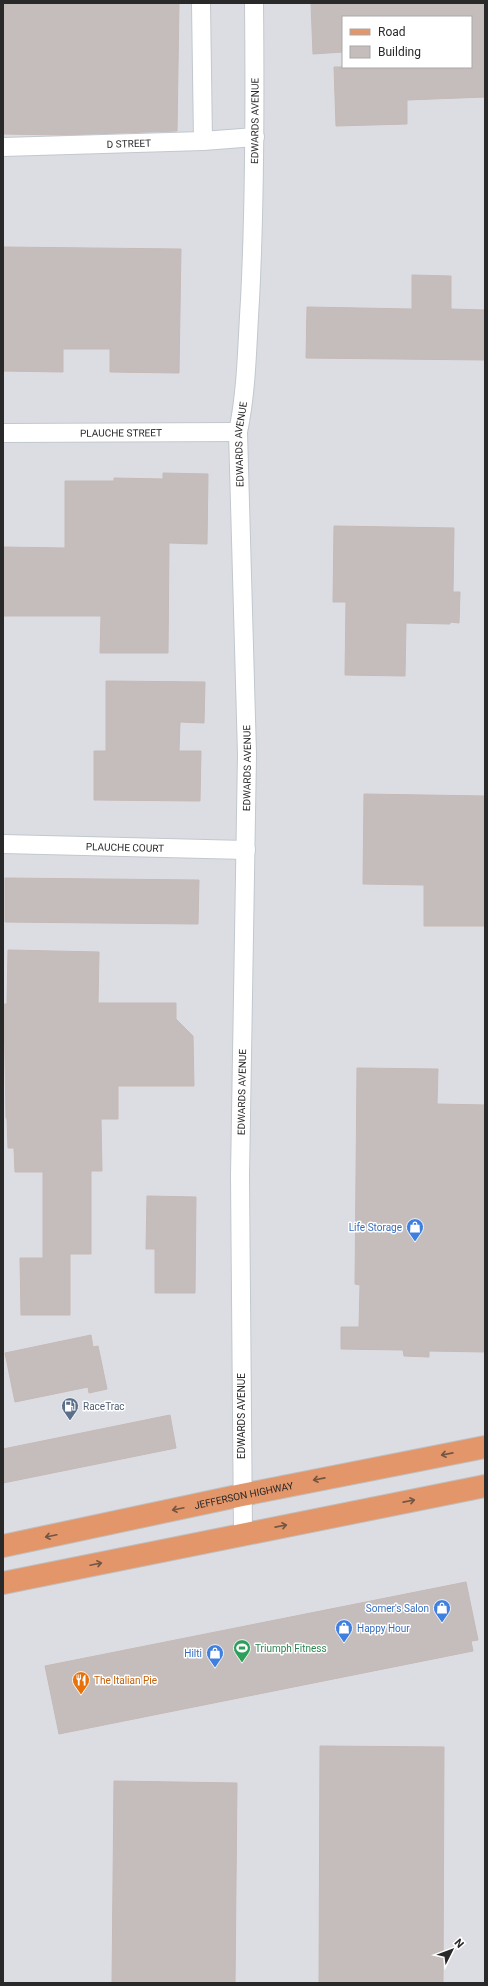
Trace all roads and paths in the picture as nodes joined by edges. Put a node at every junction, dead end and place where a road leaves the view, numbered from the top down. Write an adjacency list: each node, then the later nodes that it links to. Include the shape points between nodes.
1 (201, 3): 4 (street)
2 (254, 3): 3 (street, EDWARDS AVENUE)
3 (255, 136): 4 (street, D STREET); 6 (street, EDWARDS AVENUE, via 254,233 244,404)
4 (203, 141): 5 (street, D STREET)
5 (3, 147)
6 (238, 432): 7 (street, PLAUCHE STREET); 9 (street, EDWARDS AVENUE, via 247,754)
7 (3, 433)
8 (3, 844): 9 (street, PLAUCHE COURT)
9 (246, 850): 12 (street, EDWARDS AVENUE, via 240,1171)
10 (485, 1447): 12 (main road, JEFFERSON HIGHWAY, one-way to 12)
11 (485, 1486): 13 (main road, one-way to 11)
12 (242, 1495): 13 (street, EDWARDS AVENUE); 14 (main road, JEFFERSON HIGHWAY, one-way to 14)
13 (243, 1533): 15 (main road, one-way to 13)
14 (3, 1546)
15 (3, 1583)

